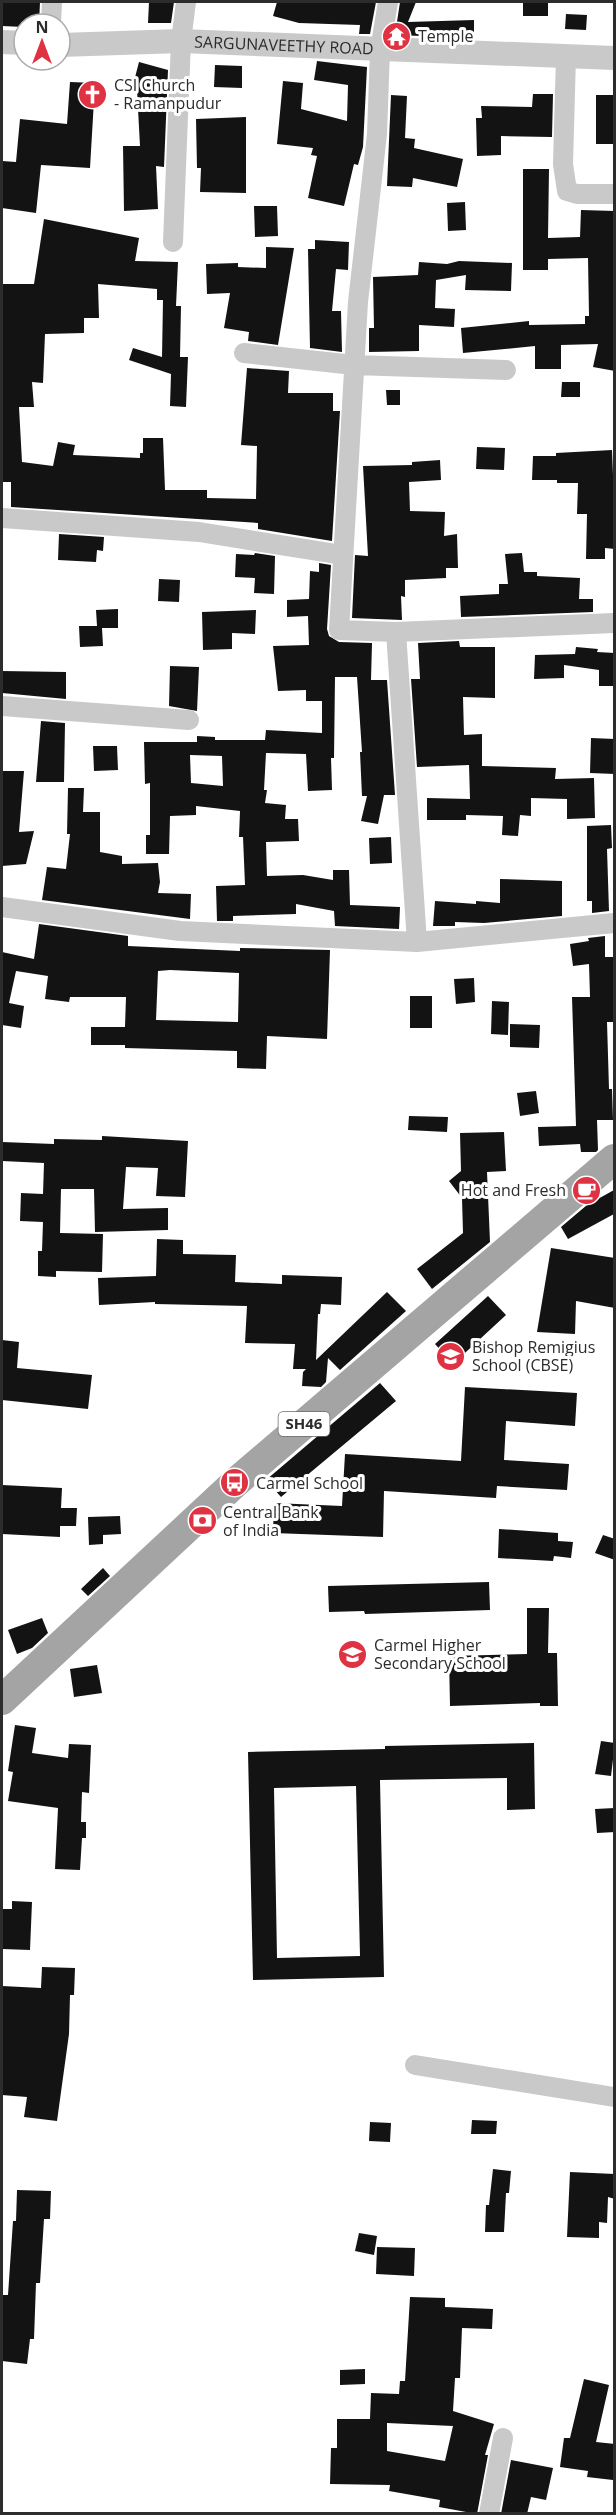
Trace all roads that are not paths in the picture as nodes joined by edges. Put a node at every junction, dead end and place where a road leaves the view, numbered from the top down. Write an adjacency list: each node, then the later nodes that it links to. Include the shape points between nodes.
1 (186, 2): 3 (street)
2 (387, 2): 5 (street)
3 (181, 41): 4 (street, SARGUNAVEETHY ROAD); 5 (street, SARGUNAVEETHY ROAD); 9 (street)
4 (72, 45)
5 (381, 50): 6 (street, SARGUNAVEETHY ROAD); 11 (street, via 377,134)
6 (566, 56): 7 (street, SARGUNAVEETHY ROAD); 8 (street, via 563,164 567,191)
7 (615, 58)
8 (615, 194)
9 (173, 242)
10 (244, 353): 11 (street)
11 (354, 365): 12 (street); 14 (street)
12 (506, 370)
13 (2, 518): 14 (street, via 199,532)
14 (343, 555): 16 (street, via 339,630)
15 (615, 623): 16 (street)
16 (396, 632): 21 (street)
17 (2, 706): 18 (street)
18 (189, 720)
19 (2, 908): 21 (street, via 180,932)
20 (615, 923): 21 (street)
21 (417, 942)
22 (615, 1159): 23 (main road, SH46, via 235,1483)
23 (2, 1700)
24 (415, 2065): 25 (street)
25 (615, 2097)
26 (503, 2438): 27 (street)
27 (489, 2514)

